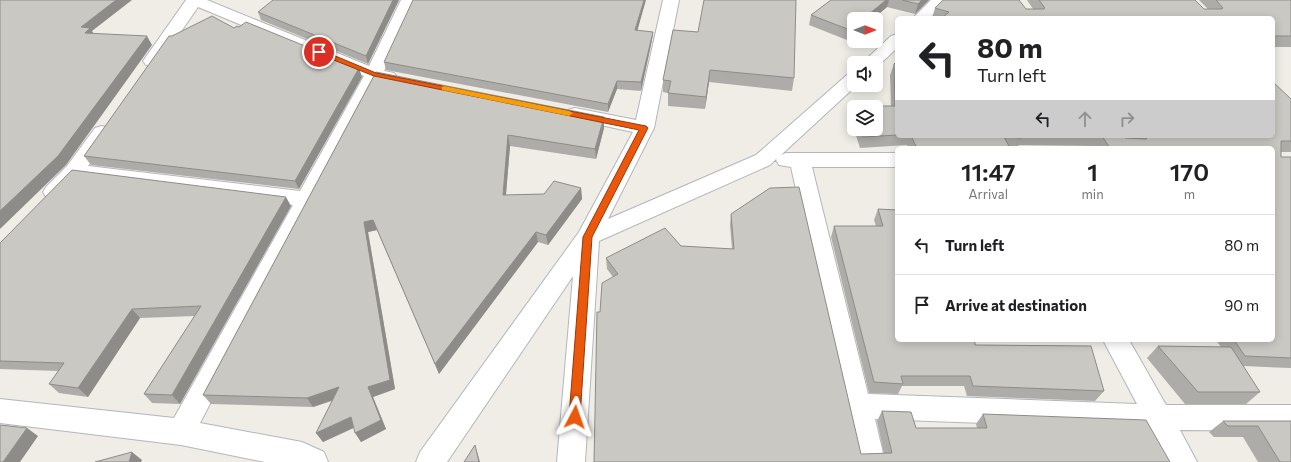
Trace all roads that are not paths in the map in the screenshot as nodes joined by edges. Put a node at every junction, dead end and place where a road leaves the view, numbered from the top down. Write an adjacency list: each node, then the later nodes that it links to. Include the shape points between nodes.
1 (194, 0): 8 (street); 9 (street)
2 (409, 0): 8 (street)
3 (671, 0): 14 (street)
4 (940, 0): 5 (street)
5 (922, 16)
6 (895, 41): 7 (street)
7 (879, 56)
8 (374, 74): 10 (street); 19 (street)
9 (141, 76)
10 (405, 80)
11 (847, 84): 15 (street)
12 (559, 111): 14 (street)
13 (110, 120): 18 (street)
14 (644, 128): 21 (street)
15 (763, 160): 16 (street); 21 (street)
16 (800, 160): 17 (street); 23 (street)
17 (895, 160)
18 (74, 171): 19 (street); 20 (street)
19 (307, 199): 27 (street)
20 (42, 203)
21 (588, 237): 29 (street); 30 (street)
22 (1117, 342): 25 (street)
23 (859, 406): 25 (street); 31 (street)
24 (0, 411): 27 (street)
25 (1158, 417): 26 (street); 32 (street)
26 (1291, 418)
27 (181, 432): 28 (street)
28 (304, 460)
29 (430, 462)
30 (571, 462)
31 (871, 462)
32 (1183, 462)

